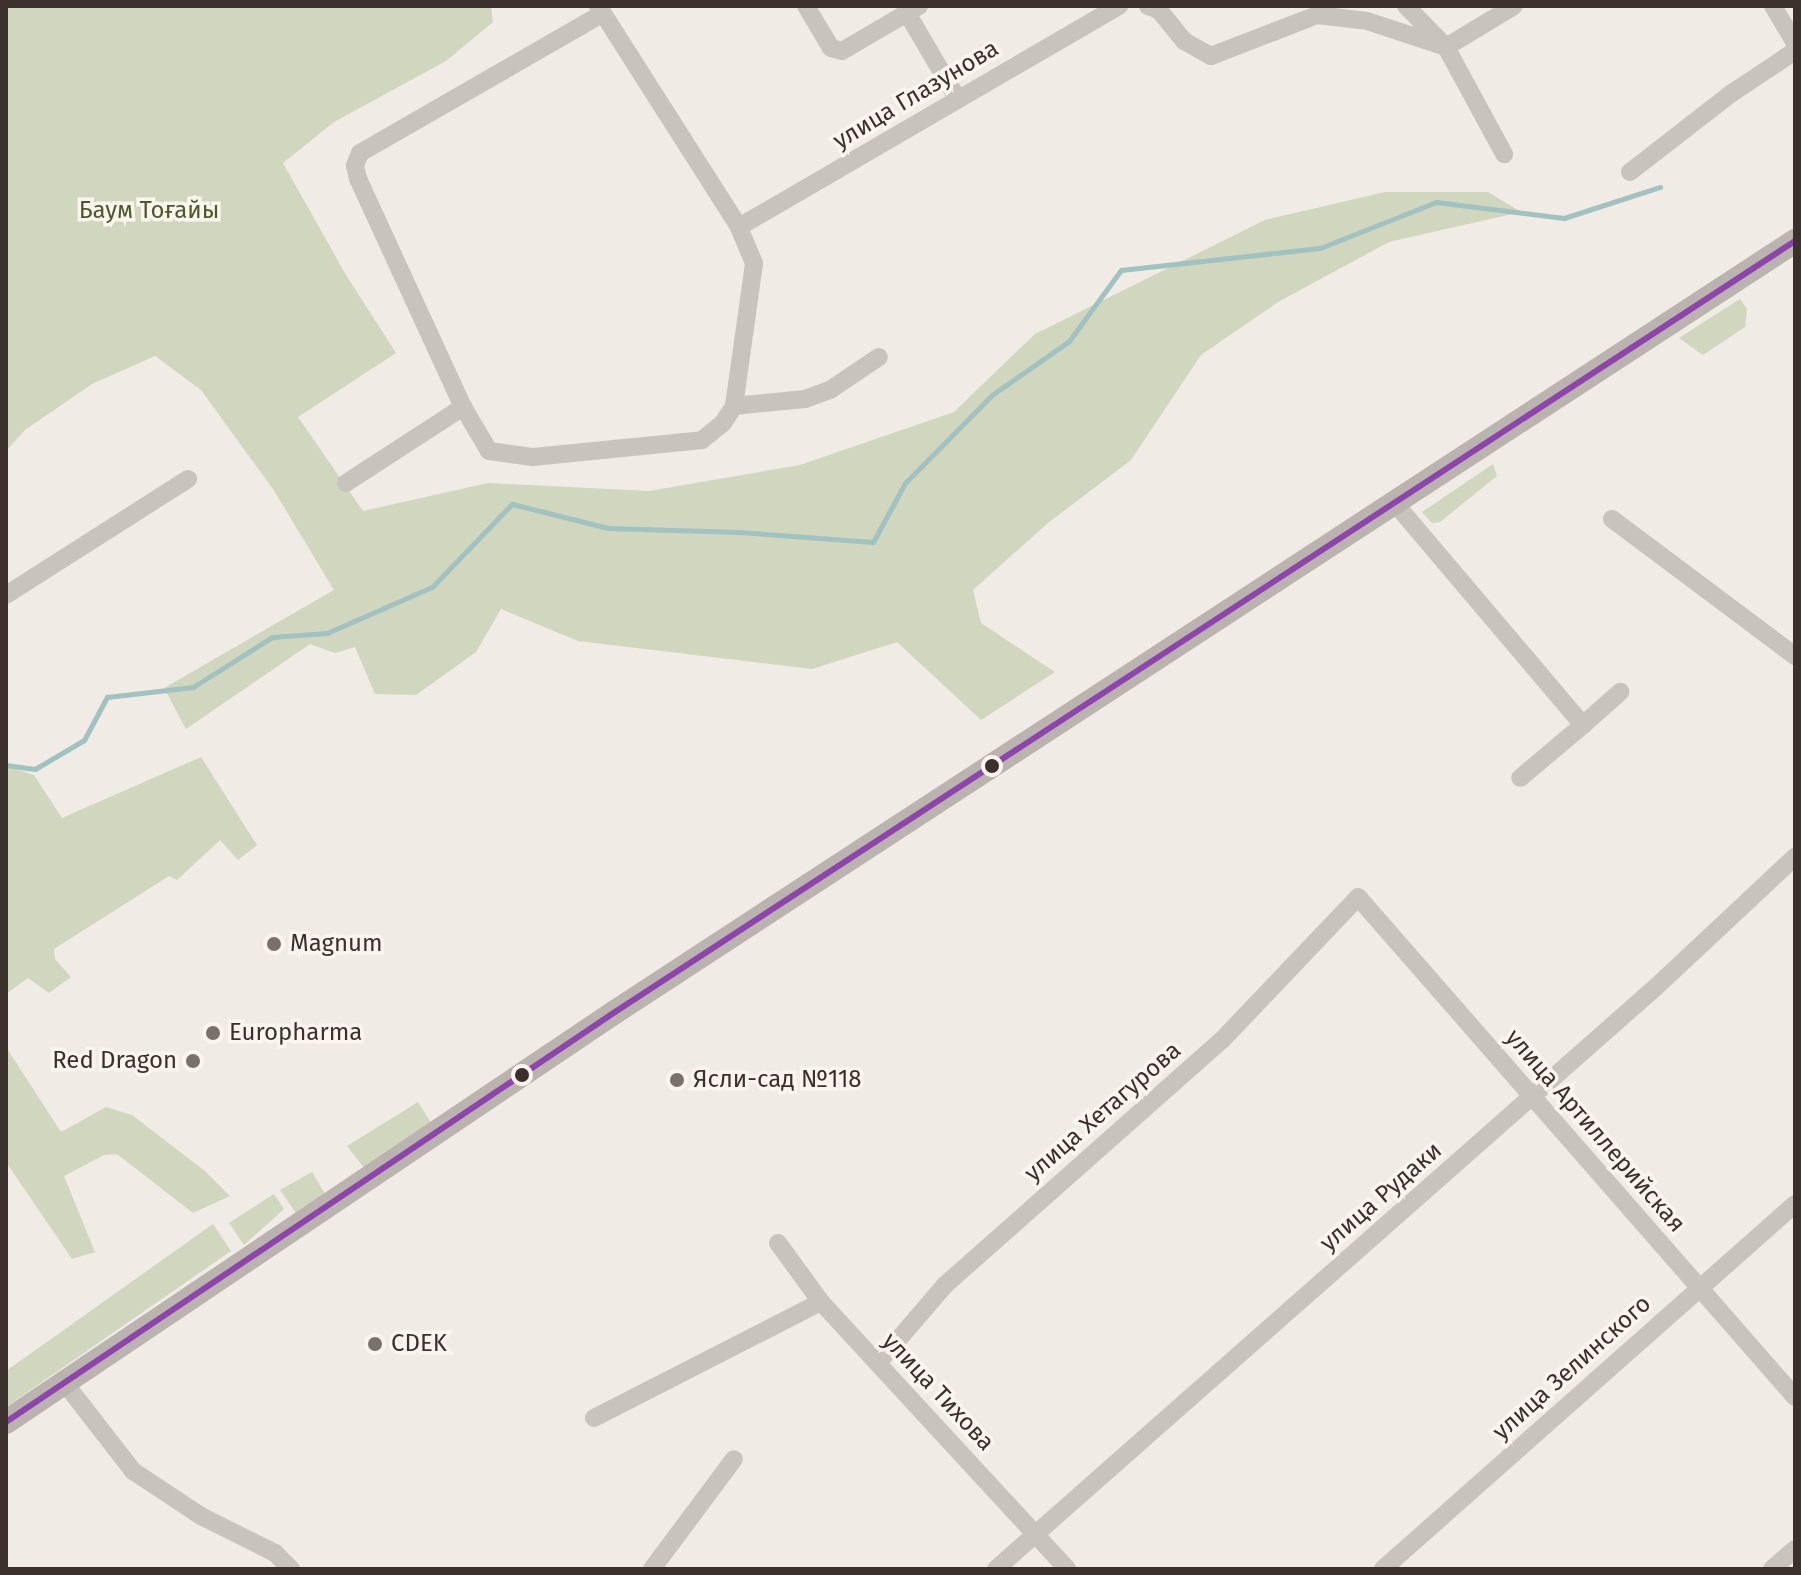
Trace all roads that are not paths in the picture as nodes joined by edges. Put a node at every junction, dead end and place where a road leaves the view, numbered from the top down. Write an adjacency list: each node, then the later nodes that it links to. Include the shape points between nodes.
1 (806, 6): 8 (street, via 831,48 842,51)
2 (1119, 6): 12 (street, улица Глазунова)
3 (1148, 6): 10 (street, via 1159,10 1184,41 1211,56 1317,15 1367,21)
4 (1406, 6): 10 (street)
5 (1514, 6): 10 (street)
6 (1773, 6): 9 (street)
7 (600, 10): 15 (street); 19 (street, via 360,153 355,165)
8 (913, 10): 12 (street)
9 (1795, 43)
10 (1446, 47): 13 (street)
11 (1795, 51): 14 (street)
12 (957, 98): 15 (street, улица Глазунова)
13 (1504, 154)
14 (1630, 172)
15 (739, 227): 18 (street, via 754,263)
16 (1795, 241): 22 (main road)
17 (879, 357): 18 (street, via 830,390 805,399)
18 (734, 406): 19 (street, via 702,440 533,457 489,451)
19 (463, 407): 21 (street)
20 (188, 479): 24 (street)
21 (346, 483)
22 (1393, 501): 27 (street); 37 (main road)
23 (1612, 519): 25 (street)
24 (6, 595)
25 (1795, 656)
26 (1620, 692): 27 (street)
27 (1583, 725): 28 (street)
28 (1520, 778)
29 (1795, 857): 31 (street, улица Рудаки)
30 (1358, 897): 31 (street, улица Артиллерийская); 36 (street, улица Хетагурова, via 1222,1040 945,1285)
31 (1532, 1096): 34 (street, улица Артиллерийская); 42 (street, улица Рудаки)
32 (1795, 1204): 34 (street, улица Зелинского)
33 (778, 1243): 35 (street, улица Тихова)
34 (1699, 1286): 38 (street, улица Артиллерийская); 48 (street, улица Зелинского)
35 (821, 1302): 36 (street, улица Тихова); 39 (street)
36 (879, 1362): 42 (street, улица Тихова)
37 (64, 1382): 40 (main road); 44 (street, via 133,1471 201,1516 275,1553)
38 (1795, 1397)
39 (594, 1418)
40 (6, 1422)
41 (734, 1459): 45 (street)
42 (1035, 1533): 46 (street, улица Рудаки); 47 (street, улица Тихова)
43 (1795, 1549): 49 (street)
44 (291, 1569)
45 (652, 1569)
46 (996, 1569)
47 (1067, 1569)
48 (1383, 1569)
49 (1772, 1569)

